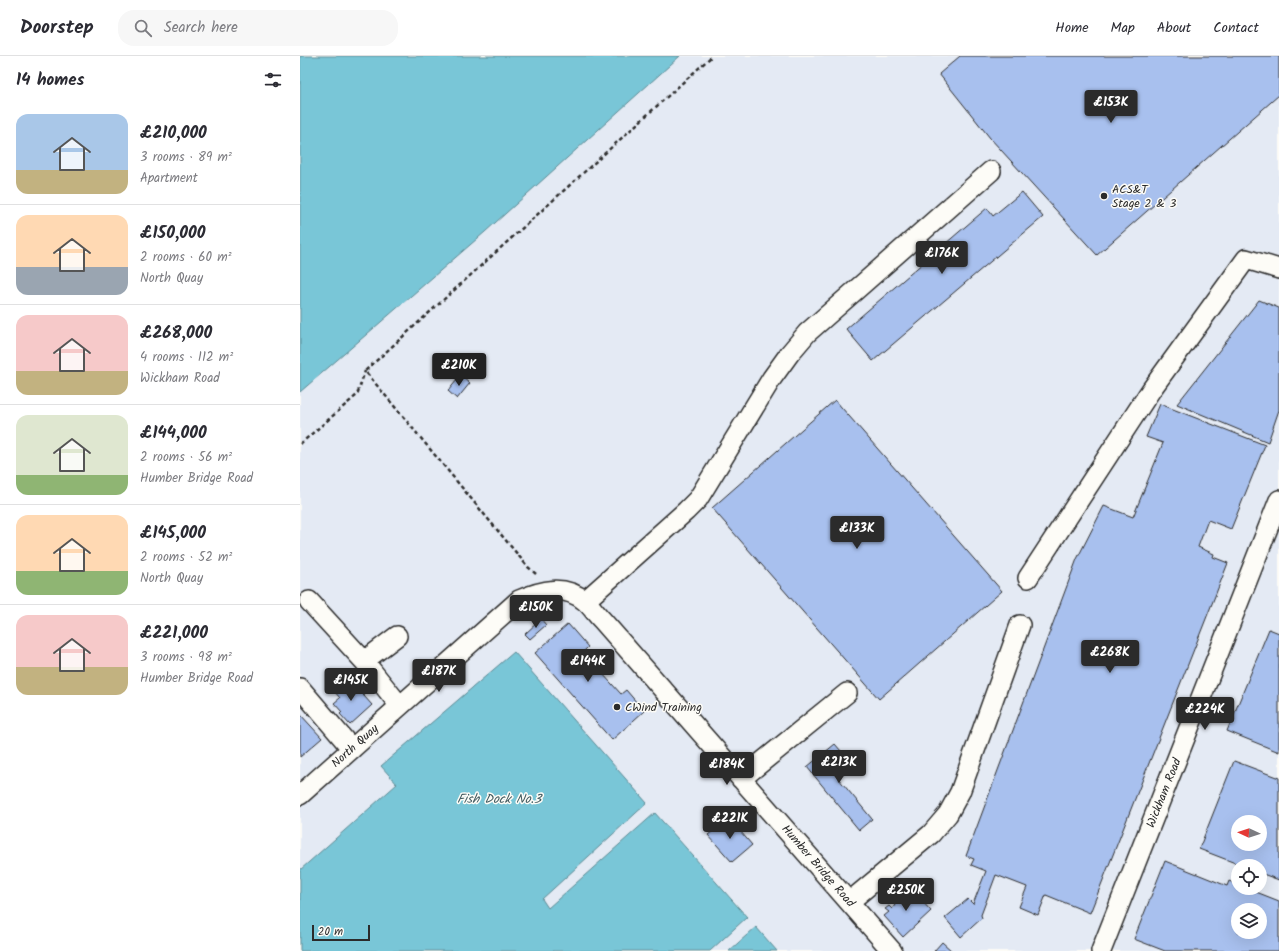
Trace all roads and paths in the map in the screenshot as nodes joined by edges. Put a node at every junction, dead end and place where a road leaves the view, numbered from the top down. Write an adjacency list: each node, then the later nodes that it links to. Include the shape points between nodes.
1 (712, 56): 4 (path)
2 (991, 171): 10 (street, via 807,333 772,378 698,499)
3 (1279, 269): 7 (street, via 1246,259 1151,390)
4 (365, 371): 5 (path, via 357,395); 8 (path, via 528,566)
5 (300, 444)
6 (1279, 500): 22 (street, Wickham Road)
7 (1028, 578)
8 (554, 590): 10 (street, North Quay, via 572,593); 16 (street, North Quay, via 536,593 520,600)
9 (309, 601): 13 (street)
10 (585, 601): 18 (street, Humber Bridge Road)
11 (1020, 625): 20 (street, via 960,792 948,814 931,834)
12 (397, 636): 13 (street)
13 (364, 661): 16 (street)
14 (300, 688): 17 (street)
15 (847, 693): 18 (street)
16 (400, 706): 17 (street, North Quay)
17 (352, 749): 19 (street, North Quay)
18 (741, 779): 20 (street, Humber Bridge Road)
19 (300, 795)
20 (849, 902): 21 (street, Humber Bridge Road)
21 (892, 951)
22 (1101, 951)

